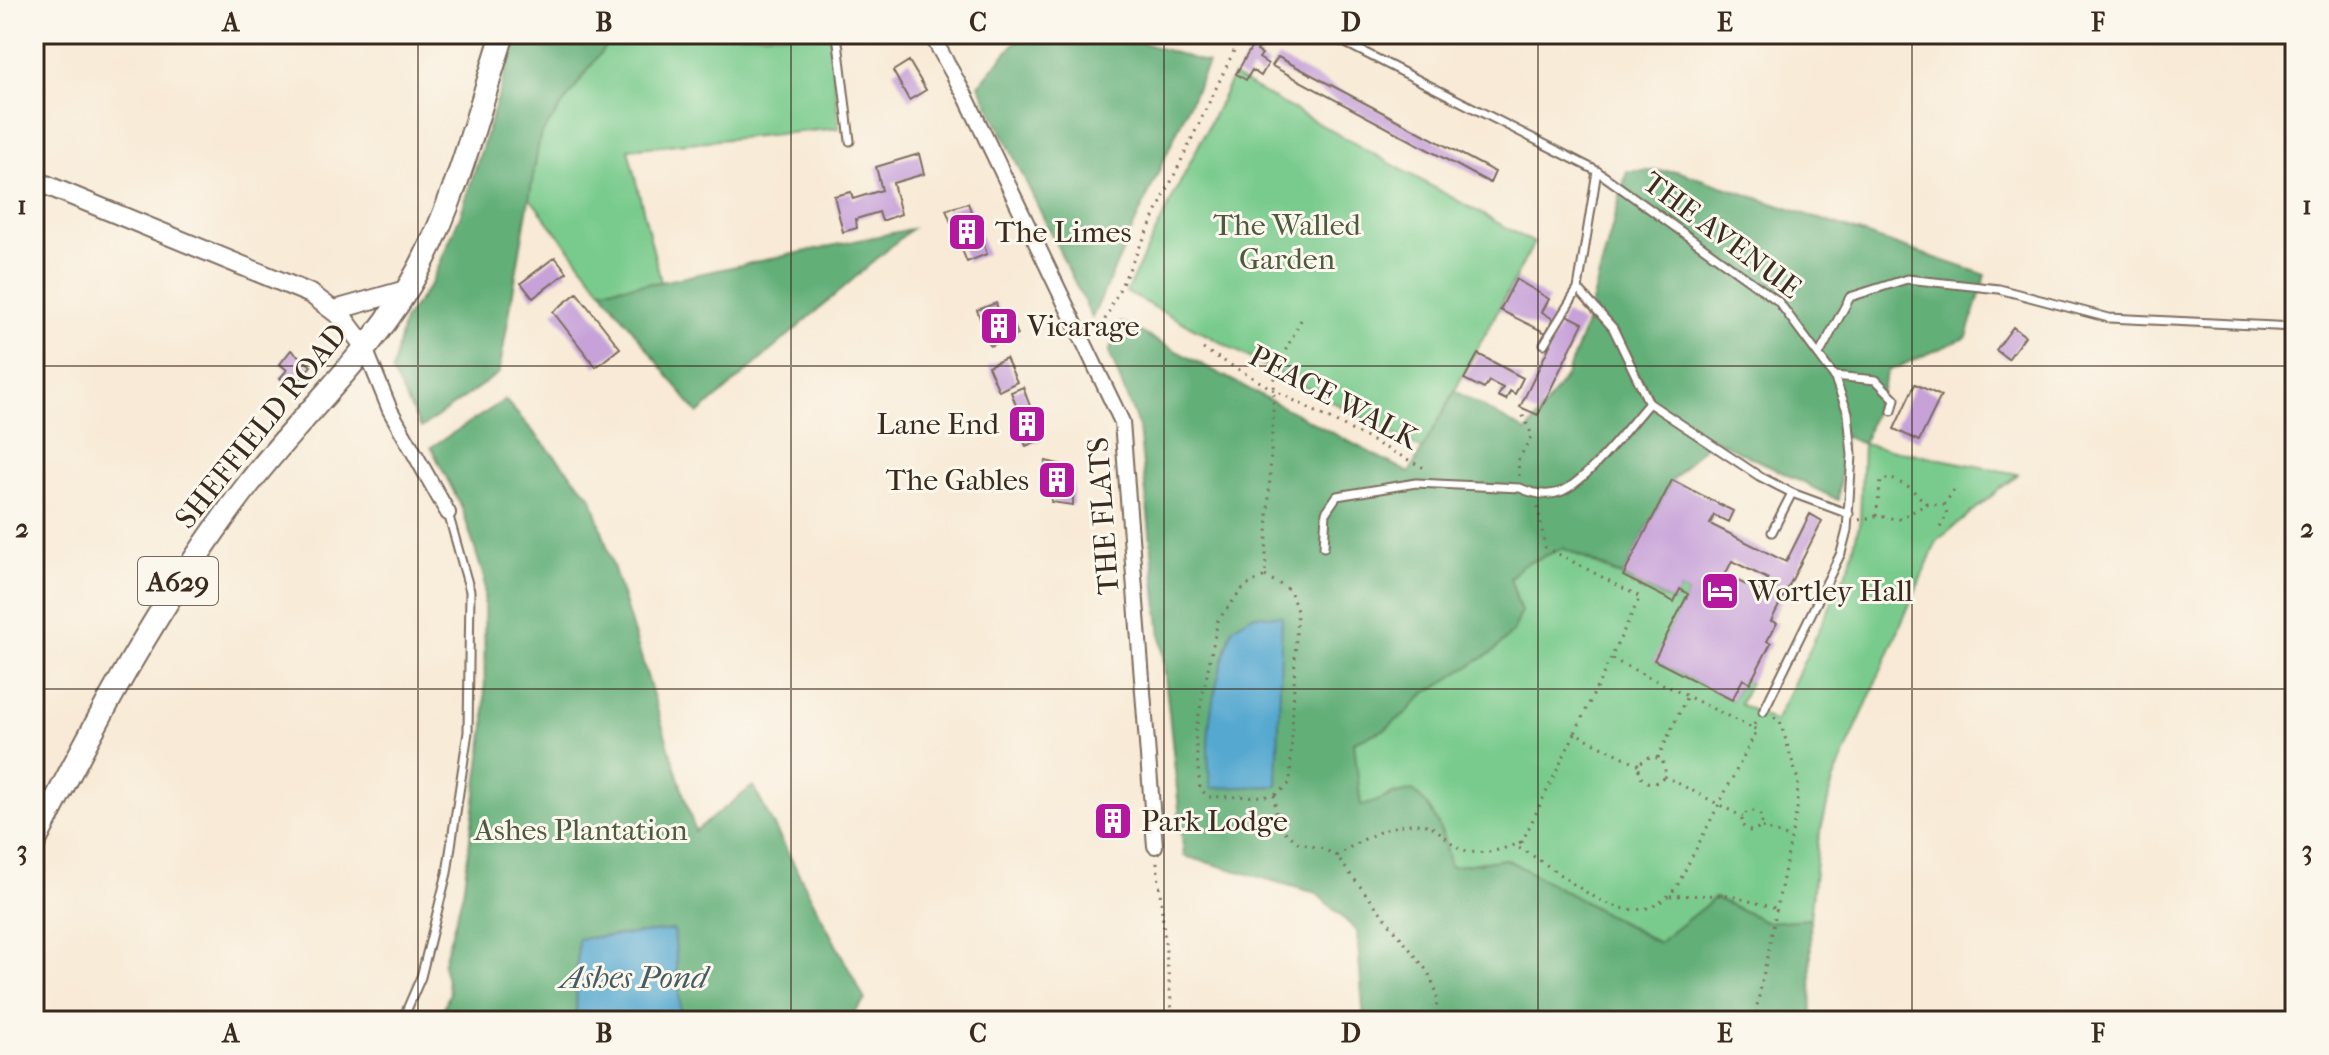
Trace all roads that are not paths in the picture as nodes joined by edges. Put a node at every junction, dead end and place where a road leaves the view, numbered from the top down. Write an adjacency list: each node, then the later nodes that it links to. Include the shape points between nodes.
1 (43, 34): 6 (lane)
2 (503, 34): 11 (highway, SHEFFIELD ROAD / A629, via 443,220)
3 (837, 34): 7 (lane)
4 (931, 34): 27 (street, THE FLATS, via 1122,422)
5 (1328, 34): 8 (lane, THE AVENUE)
6 (34, 44)
7 (850, 141)
8 (1597, 171): 10 (lane); 16 (lane, THE AVENUE, via 1778,301)
9 (34, 180): 12 (street, via 311,294)
10 (1578, 289): 14 (lane); 18 (lane, via 1613,328)
11 (406, 290): 12 (street); 15 (highway, SHEFFIELD ROAD / A629)
12 (335, 310): 15 (street)
13 (2295, 327): 16 (lane, via 2109,318 1999,289 1907,279 1850,297)
14 (1544, 344)
15 (364, 346): 21 (street, via 390,410); 26 (highway, SHEFFIELD ROAD / A629, via 245,488 176,583 132,655)
16 (1820, 353): 17 (lane, THE AVENUE)
17 (1834, 376): 19 (lane, via 1876,380 1895,399); 22 (lane, THE AVENUE, via 1848,413)
18 (1649, 403): 20 (lane); 24 (lane, via 1584,475 1558,493 1416,483 1337,496 1326,512)
19 (1892, 411)
20 (1792, 493): 22 (lane); 23 (lane)
21 (448, 513): 28 (lane, via 470,591 468,732 447,873 421,977)
22 (1850, 517): 25 (lane, THE AVENUE, via 1841,553)
23 (1772, 532)
24 (1324, 547)
25 (1763, 712)
26 (34, 843)
27 (1155, 846)
28 (402, 1021)

